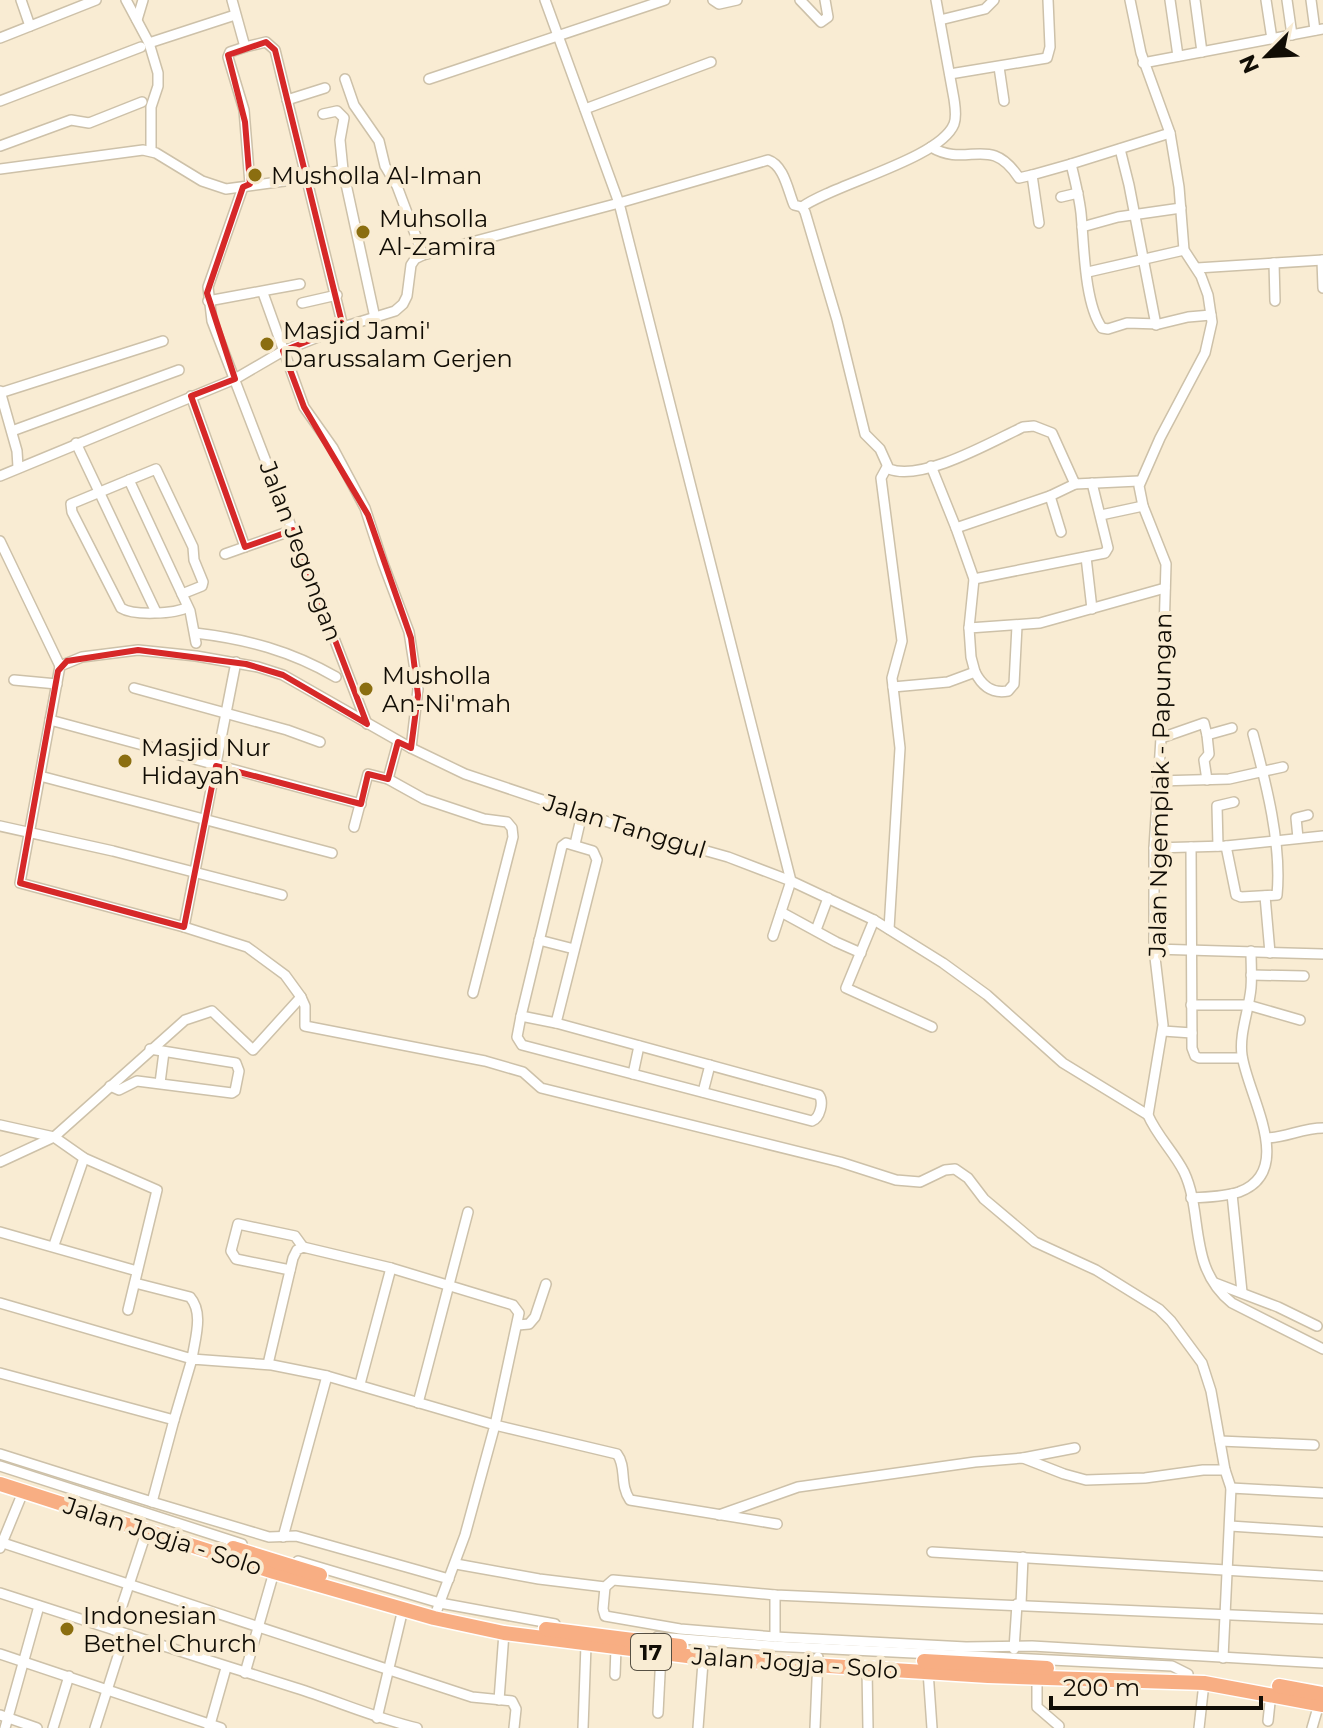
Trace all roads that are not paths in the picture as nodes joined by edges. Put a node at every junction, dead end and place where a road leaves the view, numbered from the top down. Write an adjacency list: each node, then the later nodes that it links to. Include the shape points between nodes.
1 (21, 0): 25 (street)
2 (96, 0): 21 (street)
3 (126, 0): 23 (street)
4 (143, 0): 23 (street)
5 (232, 0): 22 (street)
6 (545, 0): 28 (street)
7 (665, 0): 28 (street)
8 (713, 0): 9 (street)
9 (737, 0)
10 (800, 0): 11 (street, via 823,22 828,17)
11 (825, 0)
12 (936, 0): 24 (street)
13 (994, 0): 24 (street, via 987,8)
14 (1048, 0): 37 (street, via 1047,58)
15 (1130, 0): 36 (street)
16 (1170, 0): 34 (street)
17 (1195, 0): 33 (street)
18 (1266, 0): 30 (street)
19 (1287, 0): 27 (street)
20 (1311, 0): 26 (street)
21 (76, 4): 25 (street)
22 (235, 15): 31 (street); 32 (street)
23 (137, 20): 31 (street)
24 (940, 20): 38 (street)
25 (30, 26): 29 (street)
26 (1319, 30): 27 (street)
27 (1292, 35): 30 (street)
28 (559, 37): 40 (street); 46 (street)
29 (0, 38)
30 (1272, 39): 33 (street)
31 (145, 45): 43 (street); 52 (street, via 158,80 151,107)
32 (245, 47): 42 (street, via 272,45); 58 (street, via 228,57 244,110)
33 (1202, 52): 34 (street)
34 (1178, 56): 36 (street)
35 (711, 62): 46 (street)
36 (1143, 63): 48 (street)
37 (999, 67): 38 (street); 44 (street)
38 (950, 74): 50 (street, via 956,115 953,126)
39 (345, 79): 68 (street, via 354,105 379,141)
40 (429, 79)
41 (325, 88): 42 (street)
42 (287, 100): 57 (street)
43 (0, 101)
44 (1004, 101)
45 (142, 102): 49 (street, via 89,123 71,120)
46 (585, 109): 61 (street)
47 (323, 114): 55 (street, via 343,115)
48 (1170, 133): 51 (street); 63 (street)
49 (0, 146)
50 (931, 147): 56 (street, via 957,155 999,155 1018,177); 62 (street)
51 (1120, 149): 53 (street); 64 (street)
52 (151, 151): 54 (street); 58 (street, via 209,184 226,189)
53 (1071, 164): 56 (street); 59 (street)
54 (0, 169)
55 (343, 170): 57 (street); 82 (street)
56 (1028, 176): 65 (street)
57 (307, 178): 58 (street); 77 (street)
58 (247, 185): 78 (street, via 208,287)
59 (1078, 193): 60 (street); 66 (street)
60 (1061, 197)
61 (619, 203): 62 (street, via 768,160 776,164); 68 (street); 162 (street)
62 (799, 207): 95 (street, via 814,236 865,434 880,449)
63 (1181, 208): 64 (street); 67 (street)
64 (1134, 215): 66 (street); 69 (street)
65 (1039, 223)
66 (1082, 227): 73 (street)
67 (1184, 250): 69 (street); 72 (street)
68 (423, 255): 82 (street, via 411,265 403,304)
69 (1144, 257): 73 (street); 83 (street)
70 (1322, 260): 71 (street); 75 (street)
71 (1274, 263): 72 (street); 79 (street)
72 (1197, 268): 81 (street)
73 (1088, 272): 83 (street, via 1102,328)
74 (300, 284): 76 (street)
75 (1323, 288)
76 (263, 293): 78 (street); 86 (street)
77 (337, 295): 80 (street); 84 (street)
78 (208, 301): 88 (street, Jalan Jegongan)
79 (1275, 301)
80 (302, 303)
81 (1211, 315): 83 (street); 98 (street, via 1209,344)
82 (375, 318): 84 (street)
83 (1156, 325)
84 (343, 327): 86 (street)
85 (163, 341): 89 (street)
86 (283, 351): 88 (street); 137 (street, via 304,407 365,508 409,632 418,689)
87 (179, 370): 91 (street)
88 (235, 379): 90 (street); 106 (street, Jalan Jegongan)
89 (0, 392): 91 (street)
90 (187, 398): 92 (street); 109 (street)
91 (12, 431): 94 (street)
92 (76, 443): 94 (street); 101 (street)
93 (931, 466): 95 (street, via 900,473); 100 (street, via 1034,426 1052,433); 105 (street)
94 (18, 467): 96 (street)
95 (887, 467): 126 (street, via 881,478 902,641)
96 (0, 476)
97 (129, 480): 101 (street); 114 (street); 114 (street, via 156,469 192,545 203,582)
98 (1139, 481): 99 (street); 103 (street, Jalan Ngemplak - Papungan)
99 (1092, 483): 100 (street); 104 (street)
100 (1075, 484): 102 (street)
101 (99, 493): 116 (street); 116 (street, via 72,504 72,512 120,606 128,612)
102 (1050, 496): 105 (street); 107 (street)
103 (1143, 506): 104 (street); 113 (street, Jalan Ngemplak - Papungan, via 1166,560)
104 (1101, 515): 111 (street, via 1108,548)
105 (956, 528): 112 (street)
106 (293, 530): 109 (street); 130 (street, Jalan Jegongan)
107 (1061, 532)
108 (0, 541): 121 (street)
109 (245, 547): 110 (street)
110 (225, 554)
111 (1086, 557): 112 (street); 115 (street)
112 (974, 579): 119 (street)
113 (1165, 588): 115 (street); 134 (street, Jalan Ngemplak - Papungan)
114 (182, 594): 117 (street)
115 (1092, 609): 118 (street)
116 (156, 612): 117 (street)
117 (190, 612): 123 (street, via 195,638 273,647)
118 (1017, 626): 119 (street); 122 (street, via 1013,689 986,687)
119 (969, 628): 122 (street)
120 (236, 662): 121 (street, Jalan Tanggul, via 138,650 82,657); 128 (street); 130 (street, Jalan Tanggul, via 278,673)
121 (60, 666): 125 (street)
122 (975, 672): 126 (street, via 948,682)
123 (336, 677)
124 (14, 680): 125 (street)
125 (57, 684): 129 (street)
126 (893, 687): 169 (street, via 900,748)
127 (134, 688): 128 (street)
128 (225, 713): 135 (street); 138 (street)
129 (50, 720): 138 (street); 141 (street)
130 (367, 724): 136 (street, Jalan Tanggul)
131 (1232, 728): 133 (street)
132 (1253, 734): 140 (street)
133 (1207, 735): 134 (street, via 1204,723); 143 (street)
134 (1161, 738): 144 (street, Jalan Ngemplak - Papungan)
135 (320, 742)
136 (398, 742): 137 (street, Jalan Tanggul); 142 (street)
137 (411, 748): 147 (street, Jalan Tanggul, via 470,776)
138 (216, 766): 146 (street); 149 (street)
139 (1283, 767): 140 (street)
140 (1263, 772): 143 (street); 155 (street)
141 (40, 776): 149 (street); 152 (street)
142 (388, 779): 146 (street, via 368,774); 182 (street, via 424,799 507,822 512,828)
143 (1207, 780): 144 (street)
144 (1158, 781): 159 (street, Jalan Ngemplak - Papungan)
145 (1234, 802): 157 (street, via 1217,806)
146 (361, 804): 151 (street)
147 (582, 814): 156 (street); 162 (street, Jalan Tanggul)
148 (1308, 815): 154 (street, via 1297,816)
149 (204, 819): 160 (street); 161 (street)
150 (0, 826): 152 (street)
151 (354, 827)
152 (30, 831): 161 (street); 168 (street, via 20,883)
153 (1323, 836): 154 (street)
154 (1298, 838): 155 (street)
155 (1274, 840): 157 (street); 164 (street, via 1278,891)
156 (575, 844): 172 (street, via 562,846); 173 (street, via 593,851 597,860)
157 (1222, 846): 158 (street); 164 (street, via 1236,895)
158 (1191, 847): 159 (street); 175 (street)
159 (1154, 848): 174 (street, Jalan Ngemplak - Papungan)
160 (332, 853)
161 (194, 872): 163 (street); 168 (street)
162 (791, 881): 165 (street, Jalan Tanggul); 166 (street)
163 (282, 895)
164 (1265, 896): 178 (street)
165 (828, 898): 167 (street, Jalan Tanggul); 170 (street)
166 (781, 912): 170 (street); 171 (street)
167 (874, 920): 169 (street, Jalan Tanggul); 177 (street)
168 (184, 927): 183 (street, via 247,947 285,975)
169 (889, 929): 201 (street, Jalan Tanggul, via 987,995 1063,1063)
170 (816, 930): 177 (street)
171 (773, 936)
172 (539, 940): 173 (street); 186 (street)
173 (574, 949): 188 (street)
174 (1154, 949): 175 (street); 190 (street, Jalan Ngemplak - Papungan)
175 (1190, 950): 176 (street); 184 (street)
176 (1251, 951): 178 (street); 180 (street)
177 (861, 953): 189 (street, via 846,989)
178 (1270, 953): 179 (street)
179 (1323, 954)
180 (1251, 975): 181 (street); 185 (street)
181 (1304, 976)
182 (473, 993)
183 (301, 997): 193 (street, via 253,1050 212,1011 185,1020); 235 (street, via 305,1026 485,1061 523,1072 541,1088 570,1096 896,1180 920,1182 955,1169 1035,1242 1096,1270 1165,1315 1202,1363)
184 (1191, 1005): 185 (street); 191 (street)
185 (1248, 1005): 187 (street); 195 (street)
186 (521, 1016): 188 (street); 197 (street, via 517,1037 522,1045)
187 (1300, 1020)
188 (556, 1023): 192 (street)
189 (932, 1027)
190 (1163, 1031): 191 (street); 201 (street, Jalan Ngemplak - Papungan)
191 (1192, 1033): 195 (street, via 1195,1056)
192 (639, 1046): 196 (street); 197 (street)
193 (150, 1049): 194 (street); 199 (street)
194 (164, 1052): 198 (street); 198 (street, via 236,1063 239,1071 232,1093)
195 (1242, 1058): 205 (street)
196 (710, 1065): 200 (street); 200 (street, via 819,1095 818,1116 812,1121)
197 (633, 1074): 200 (street)
198 (160, 1083): 199 (street, via 137,1081 119,1090)
199 (110, 1086): 204 (street)
200 (703, 1092)
201 (1148, 1115): 209 (street, via 1184,1173)
202 (0, 1125): 204 (street)
203 (1323, 1128): 205 (street)
204 (54, 1137): 206 (street); 207 (street)
205 (1268, 1138): 208 (street, via 1261,1177)
206 (84, 1158): 212 (street); 216 (street, via 157,1190)
207 (0, 1162)
208 (1232, 1194): 209 (street); 221 (street)
209 (1191, 1198): 220 (street, via 1200,1251)
210 (468, 1212): 219 (street)
211 (0, 1232): 212 (street)
212 (54, 1245): 216 (street)
213 (303, 1247): 214 (street); 215 (street, via 295,1252); 215 (street, via 295,1236 238,1224 231,1251 236,1259)
214 (391, 1268): 219 (street); 231 (street)
215 (290, 1270): 228 (street)
216 (137, 1271): 217 (street)
217 (135, 1283): 223 (street); 227 (street, via 194,1301 198,1313)
218 (546, 1284): 224 (street, via 535,1317)
219 (449, 1285): 224 (street, via 513,1305); 232 (street)
220 (1218, 1288): 221 (street); 226 (street, via 1232,1303)
221 (1242, 1292): 225 (street)
222 (0, 1303): 227 (street)
223 (128, 1310)
224 (518, 1325): 234 (street)
225 (1317, 1326)
226 (1323, 1349)
227 (192, 1359): 228 (street); 233 (street)
228 (268, 1364): 230 (street)
229 (0, 1373): 233 (street)
230 (327, 1376): 231 (street); 255 (street)
231 (360, 1384): 232 (street)
232 (418, 1403): 234 (street)
233 (174, 1420): 249 (street)
234 (495, 1425): 250 (street, via 615,1453 622,1460 622,1485 630,1500); 260 (street)
235 (1220, 1441): 236 (street); 243 (street)
236 (1314, 1445)
237 (1075, 1448): 238 (street)
238 (1052, 1453): 240 (street); 242 (street)
239 (0, 1454): 249 (street)
240 (1023, 1458): 242 (street); 250 (street, via 829,1481)
241 (0, 1466): 259 (street)
242 (1053, 1470): 243 (street, via 1086,1480)
243 (1225, 1470): 246 (street)
244 (0, 1474): 259 (highway, Jalan Jogja - Solo / 17)
245 (0, 1484): 247 (highway, Jalan Jogja - Solo / 17)
246 (1231, 1488): 248 (street); 252 (street)
247 (23, 1492): 253 (highway, Jalan Jogja - Solo / 17); 256 (street)
248 (1323, 1493)
249 (152, 1502): 255 (street)
250 (716, 1516): 251 (street)
251 (777, 1524)
252 (1230, 1526): 254 (street); 261 (street)
253 (147, 1530): 259 (highway, Jalan Jogja - Solo / 17); 264 (street)
254 (1323, 1532)
255 (283, 1537): 263 (street, via 296,1536)
256 (1, 1544): 264 (street)
257 (932, 1552): 258 (street)
258 (1023, 1557): 261 (street); 268 (street)
259 (275, 1562): 270 (highway, Jalan Jogja - Solo / 17); 271 (highway, Jalan Jogja - Solo / 17); 275 (street)
260 (456, 1564): 263 (street); 265 (street)
261 (1228, 1570): 262 (street); 272 (street)
262 (1323, 1576)
263 (449, 1579): 271 (street)
264 (130, 1585): 275 (street); 276 (street)
265 (605, 1587): 267 (street, via 613,1580); 273 (street)
266 (0, 1593): 269 (street)
267 (775, 1595): 268 (street); 280 (street)
268 (1019, 1604): 272 (street); 282 (street)
269 (39, 1606): 276 (street); 289 (street)
270 (403, 1609): 271 (highway, Jalan Jogja - Solo / 17); 293 (street)
271 (437, 1611): 277 (highway, Jalan Jogja - Solo / 17); 279 (highway, Jalan Jogja - Solo / 17)
272 (1225, 1614): 274 (street); 287 (street)
273 (605, 1616): 279 (street); 280 (street)
274 (1323, 1619)
275 (259, 1625): 293 (street); 296 (street)
276 (114, 1630): 278 (street)
277 (504, 1633): 281 (highway, Jalan Jogja - Solo / 17); 303 (street)
278 (125, 1634): 292 (street); 301 (street)
279 (604, 1634): 286 (highway, Jalan Jogja - Solo / 17); 291 (street)
280 (775, 1637): 282 (street)
281 (586, 1645): 283 (highway, Jalan Jogja - Solo / 17); 317 (street)
282 (1014, 1646): 287 (street); 291 (street)
283 (616, 1648): 285 (highway, Jalan Jogja - Solo / 17); 297 (street)
284 (0, 1654): 289 (street)
285 (661, 1654): 286 (highway, Jalan Jogja - Solo / 17); 305 (street)
286 (703, 1654): 288 (highway, Jalan Jogja - Solo / 17); 318 (street)
287 (1223, 1658): 290 (street)
288 (818, 1661): 291 (highway, Jalan Jogja - Solo / 17); 294 (highway, Jalan Jogja - Solo / 17); 319 (street)
289 (24, 1662): 298 (street); 307 (street)
290 (1323, 1663)
291 (1013, 1667): 295 (highway, Jalan Jogja - Solo / 17); 299 (highway, Jalan Jogja - Solo / 17); 304 (highway, Jalan Jogja - Solo / 17, via 1219,1676)
292 (226, 1668): 296 (street); 309 (street)
293 (390, 1669): 303 (street, via 472,1697); 306 (street)
294 (867, 1669): 295 (highway, Jalan Jogja - Solo / 17); 320 (street)
295 (928, 1671): 321 (street)
296 (245, 1673): 306 (street)
297 (615, 1675)
298 (69, 1676): 301 (street); 312 (street)
299 (1037, 1677): 300 (highway, Jalan Jogja - Solo / 17); 310 (street, via 1037,1707)
300 (1204, 1683): 302 (highway, Jalan Jogja - Solo / 17); 322 (street)
301 (108, 1689): 309 (street); 313 (street)
302 (1271, 1693): 304 (highway, Jalan Jogja - Solo / 17); 308 (street)
303 (499, 1700): 316 (street, via 516,1705)
304 (1322, 1701): 323 (street)
305 (658, 1713)
306 (377, 1718): 315 (street)
307 (4, 1721): 311 (street)
308 (1268, 1721)
309 (210, 1726): 314 (street)
310 (1059, 1726)
311 (37, 1728)
312 (53, 1728)
313 (95, 1728)
314 (221, 1728)
315 (415, 1728)
316 (514, 1728)
317 (583, 1728)
318 (698, 1728)
319 (815, 1728)
320 (868, 1728)
321 (932, 1728)
322 (1199, 1728)
323 (1312, 1728)

